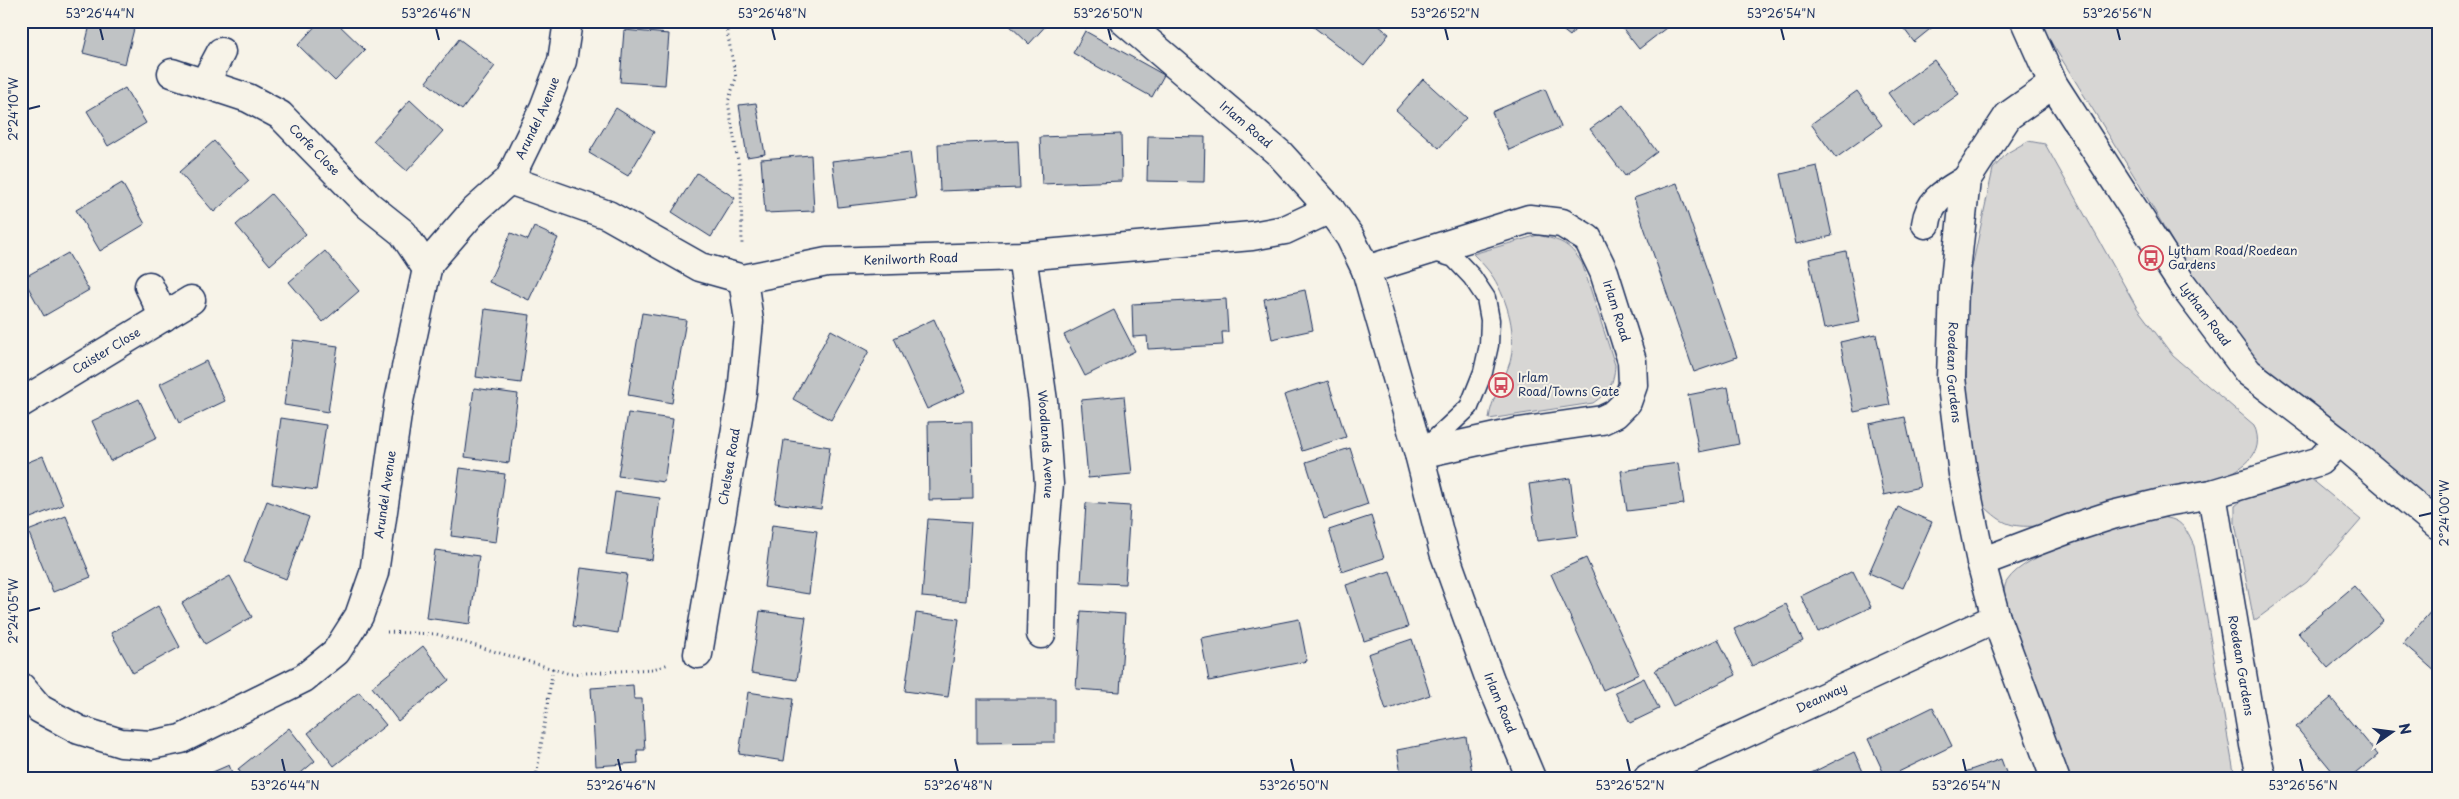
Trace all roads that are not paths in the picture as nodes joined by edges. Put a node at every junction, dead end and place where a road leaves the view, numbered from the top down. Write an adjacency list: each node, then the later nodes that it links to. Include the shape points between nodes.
1 (568, 21): 8 (street, Arundel Avenue, via 562,61 544,108)
2 (2025, 21): 7 (street, Lytham Road)
3 (1134, 24): 10 (street, Irlam Road, via 1280,154)
4 (221, 52): 6 (street)
5 (172, 73): 6 (street, Corfe Close)
6 (204, 84): 14 (street, Corfe Close, via 248,98 280,115 368,205 403,233)
7 (2052, 84): 9 (street, Roedean Gardens, via 2008,116); 21 (street, Lytham Road, via 2182,284 2248,372)
8 (509, 180): 14 (street, Arundel Avenue, via 446,241); 16 (street, Kenilworth Road, via 608,215 700,267)
9 (1966, 180): 11 (street, Roedean Gardens, via 1932,203); 25 (street, Roedean Gardens, via 1954,289 1951,378 1963,474)
10 (1330, 210): 13 (street, Kenilworth Road, via 1285,230 1252,236); 15 (street, Irlam Road, via 1350,237)
11 (1926, 224)
12 (1432, 251): 15 (street, Irlam Road); 22 (lane, via 1454,258 1486,298 1490,320 1489,345 1483,372 1469,407); 22 (street, Irlam Road, via 1529,219 1562,223 1588,239 1604,272 1632,361 1633,385 1626,402 1616,414 1602,420 1519,432)
13 (1022, 256): 16 (street, Kenilworth Road, via 827,262); 27 (street, Woodlands Avenue, via 1043,401 1049,484)
14 (427, 268): 29 (street, Arundel Avenue, via 399,401 374,573 359,616 336,652 304,678 181,739 151,745 121,743 79,730 40,709)
15 (1366, 270): 22 (street, Irlam Road)
16 (743, 279): 28 (street, Chelsea Road, via 749,321 742,393)
17 (149, 286): 19 (street)
18 (192, 300): 19 (street, Caister Close)
19 (164, 317): 20 (street, Caister Close)
20 (21, 403)
21 (2338, 441): 23 (street, via 2320,461); 24 (street, Lytham Road)
22 (1419, 454): 30 (street, Irlam Road, via 1444,552 1490,680)
23 (2212, 494): 25 (street, via 2112,515); 33 (street, Roedean Gardens)
24 (2438, 525)
25 (1980, 562): 26 (street, Roedean Gardens)
26 (1996, 618): 31 (street, Deanway); 32 (street, Roedean Gardens)
27 (1041, 634)
28 (698, 654)
29 (21, 687)
30 (1531, 778)
31 (1648, 778)
32 (2054, 778)
33 (2262, 778)

